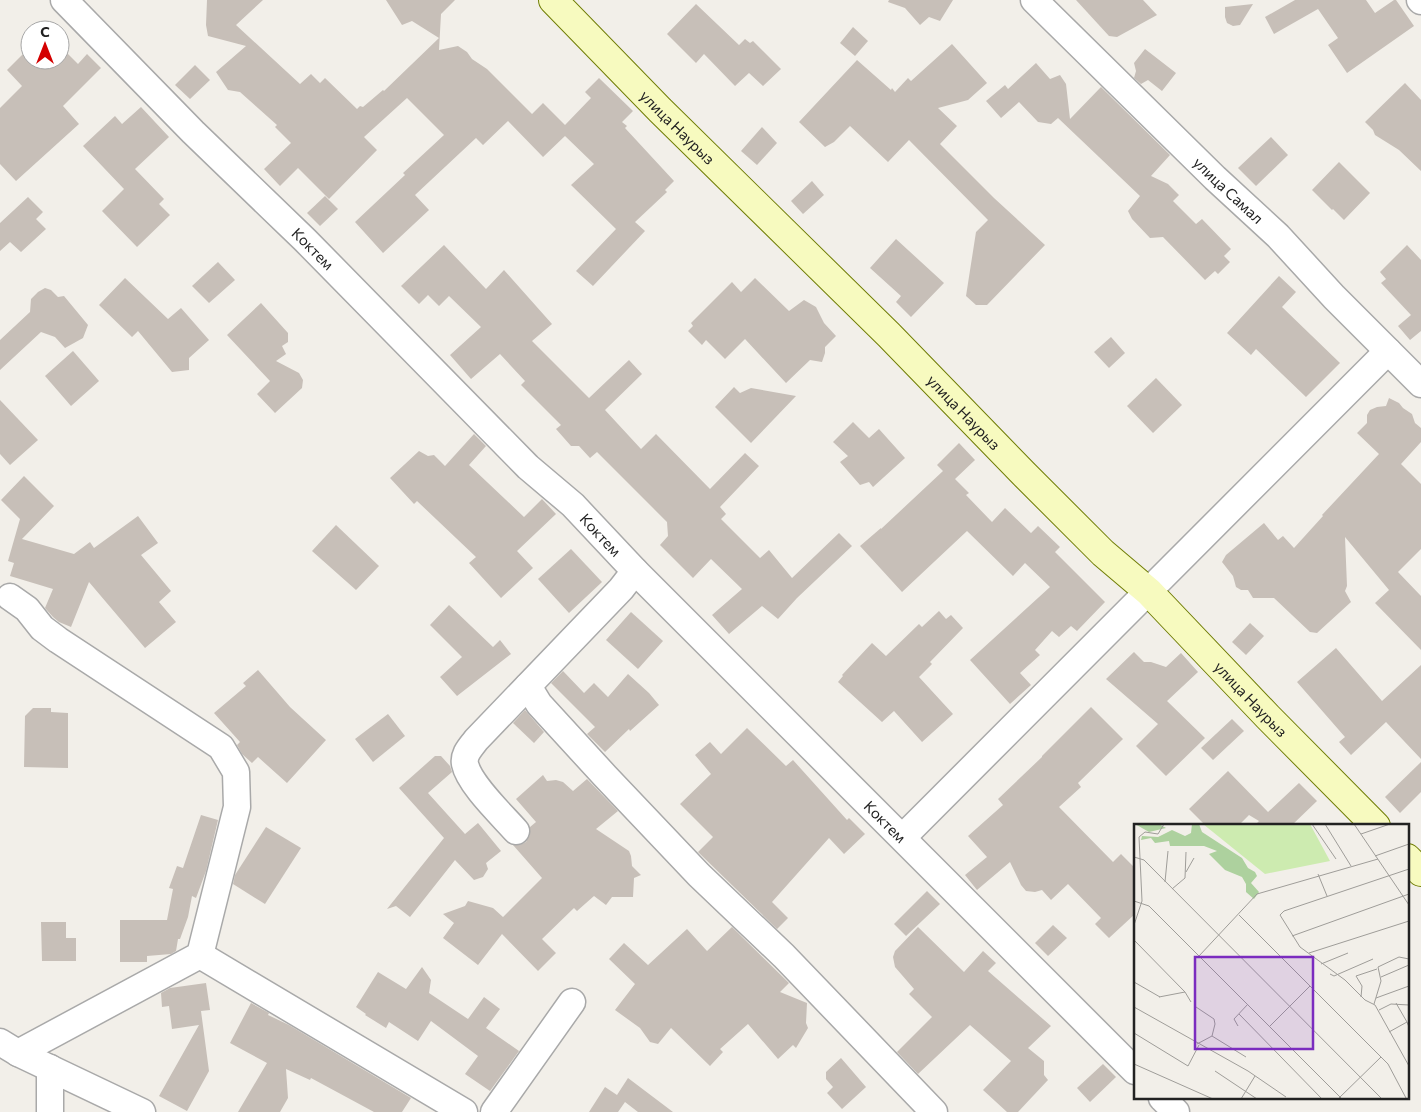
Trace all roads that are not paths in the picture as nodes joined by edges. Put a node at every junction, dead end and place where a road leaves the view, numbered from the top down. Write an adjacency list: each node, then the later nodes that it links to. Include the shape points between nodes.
1 (64, 0): 6 (street, Коктем, via 528,467 573,505)
2 (553, 0): 7 (street, улица Наурыз, via 889,335 1025,476 1103,553)
3 (1034, 0): 4 (street, улица Самал, via 1278,236)
4 (1388, 351): 5 (street, улица Самал); 7 (street)
5 (1421, 384)
6 (636, 570): 9 (street); 12 (street, Коктем)
7 (1149, 592): 10 (street, улица Наурыз); 12 (street)
8 (10, 597): 15 (street, via 58,640 221,747 236,772 238,806)
9 (528, 686): 11 (street, via 476,740 466,753 465,764 484,795); 25 (street, via 539,704 699,875 784,956)
10 (1374, 824)
11 (516, 831)
12 (903, 837): 19 (street, Коктем)
13 (1408, 859): 14 (street)
14 (1421, 872)
15 (200, 955): 17 (street); 23 (street)
16 (572, 1002): 24 (street)
17 (9, 1047): 18 (street)
18 (50, 1068): 21 (street); 22 (street)
19 (1134, 1070)
20 (1164, 1100): 26 (street)
21 (50, 1112)
22 (142, 1112)
23 (464, 1112)
24 (494, 1112)
25 (934, 1112)
26 (1176, 1112)

